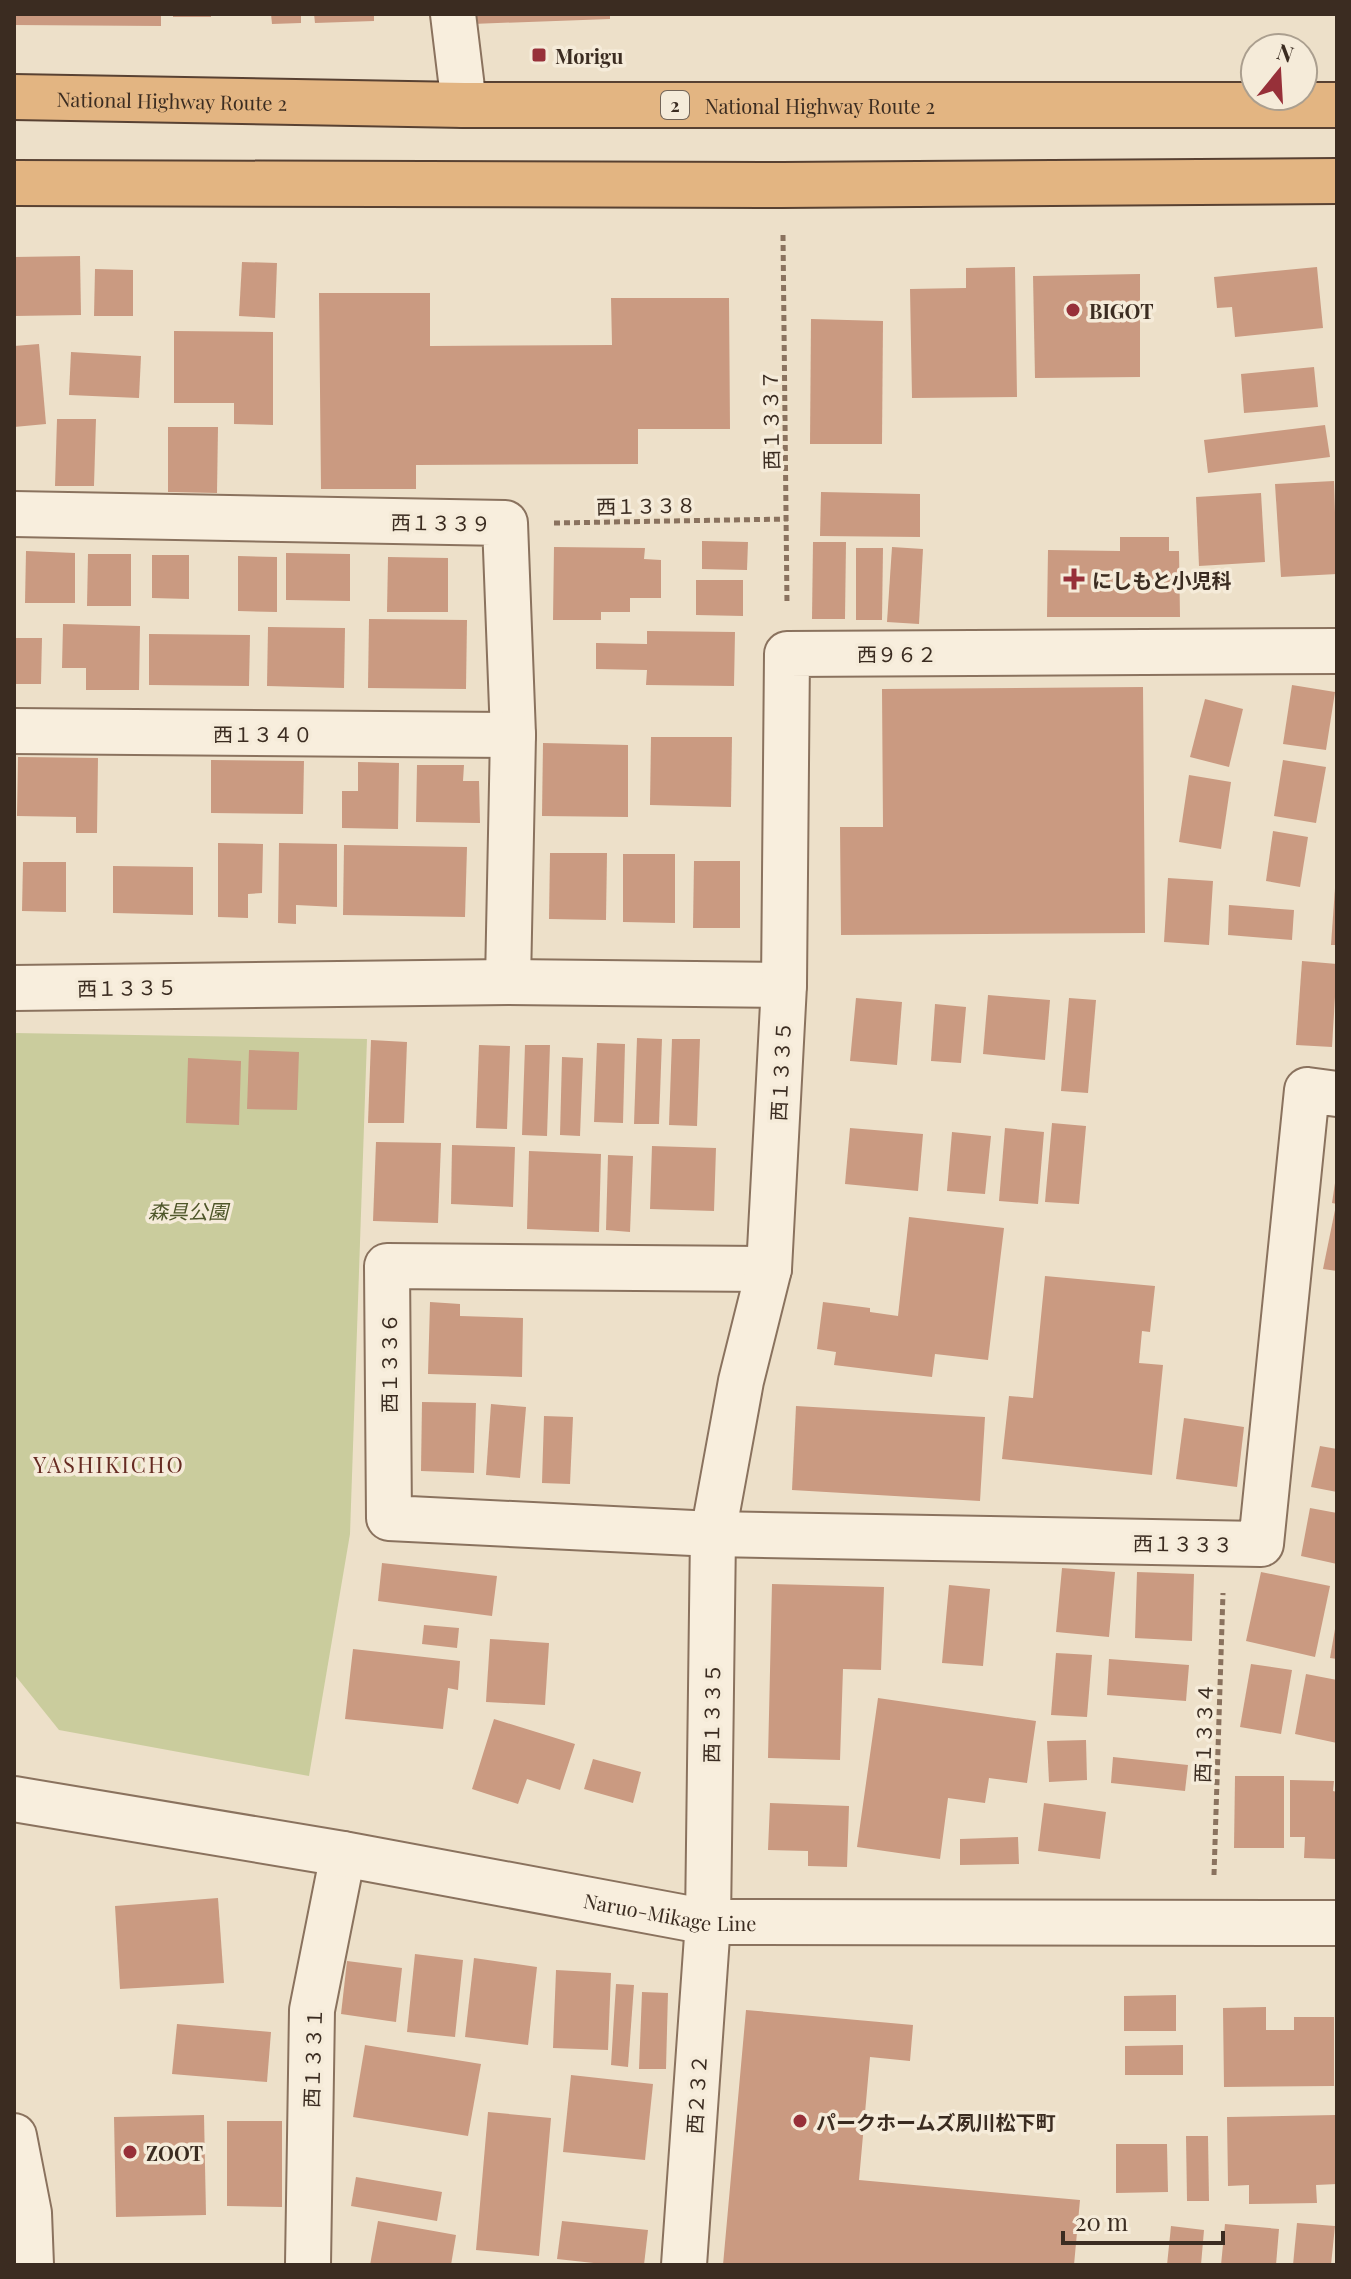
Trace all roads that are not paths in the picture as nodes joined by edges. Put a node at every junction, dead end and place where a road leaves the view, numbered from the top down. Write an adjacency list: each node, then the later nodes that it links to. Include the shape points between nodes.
1 (453, 14): 3 (street)
2 (14, 97): 3 (highway, National Highway Route 2 / 2)
3 (464, 105): 4 (highway, National Highway Route 2 / 2)
4 (1337, 105)
5 (1337, 181): 6 (highway)
6 (14, 183)
7 (14, 514): 10 (street, 西１３３９, via 505,523)
8 (1337, 651): 12 (street, 西９６２, via 787,654)
9 (14, 731): 10 (street, 西１３４０)
10 (513, 735): 11 (street, 西１３３９)
11 (508, 982): 12 (street, 西１３３５); 13 (street, 西１３３５)
12 (784, 985): 15 (street, 西１３３５)
13 (14, 988)
14 (1337, 1094): 16 (street, 西１３３３, via 1307,1090 1261,1544)
15 (769, 1269): 16 (street, 西１３３５, via 741,1381); 16 (street, 西１３３６, via 387,1266 389,1518)
16 (713, 1534): 19 (street, 西１３３５)
17 (14, 1799): 18 (street, Naruo-Mikage Line)
18 (343, 1854): 19 (street, Naruo-Mikage Line); 23 (street, 西１３３１, via 312,2010)
19 (708, 1922): 20 (street, Naruo-Mikage Line); 24 (street, 西２３２)
20 (1337, 1923)
21 (14, 2136): 22 (street, via 29,2213)
22 (31, 2265)
23 (308, 2265)
24 (684, 2265)

